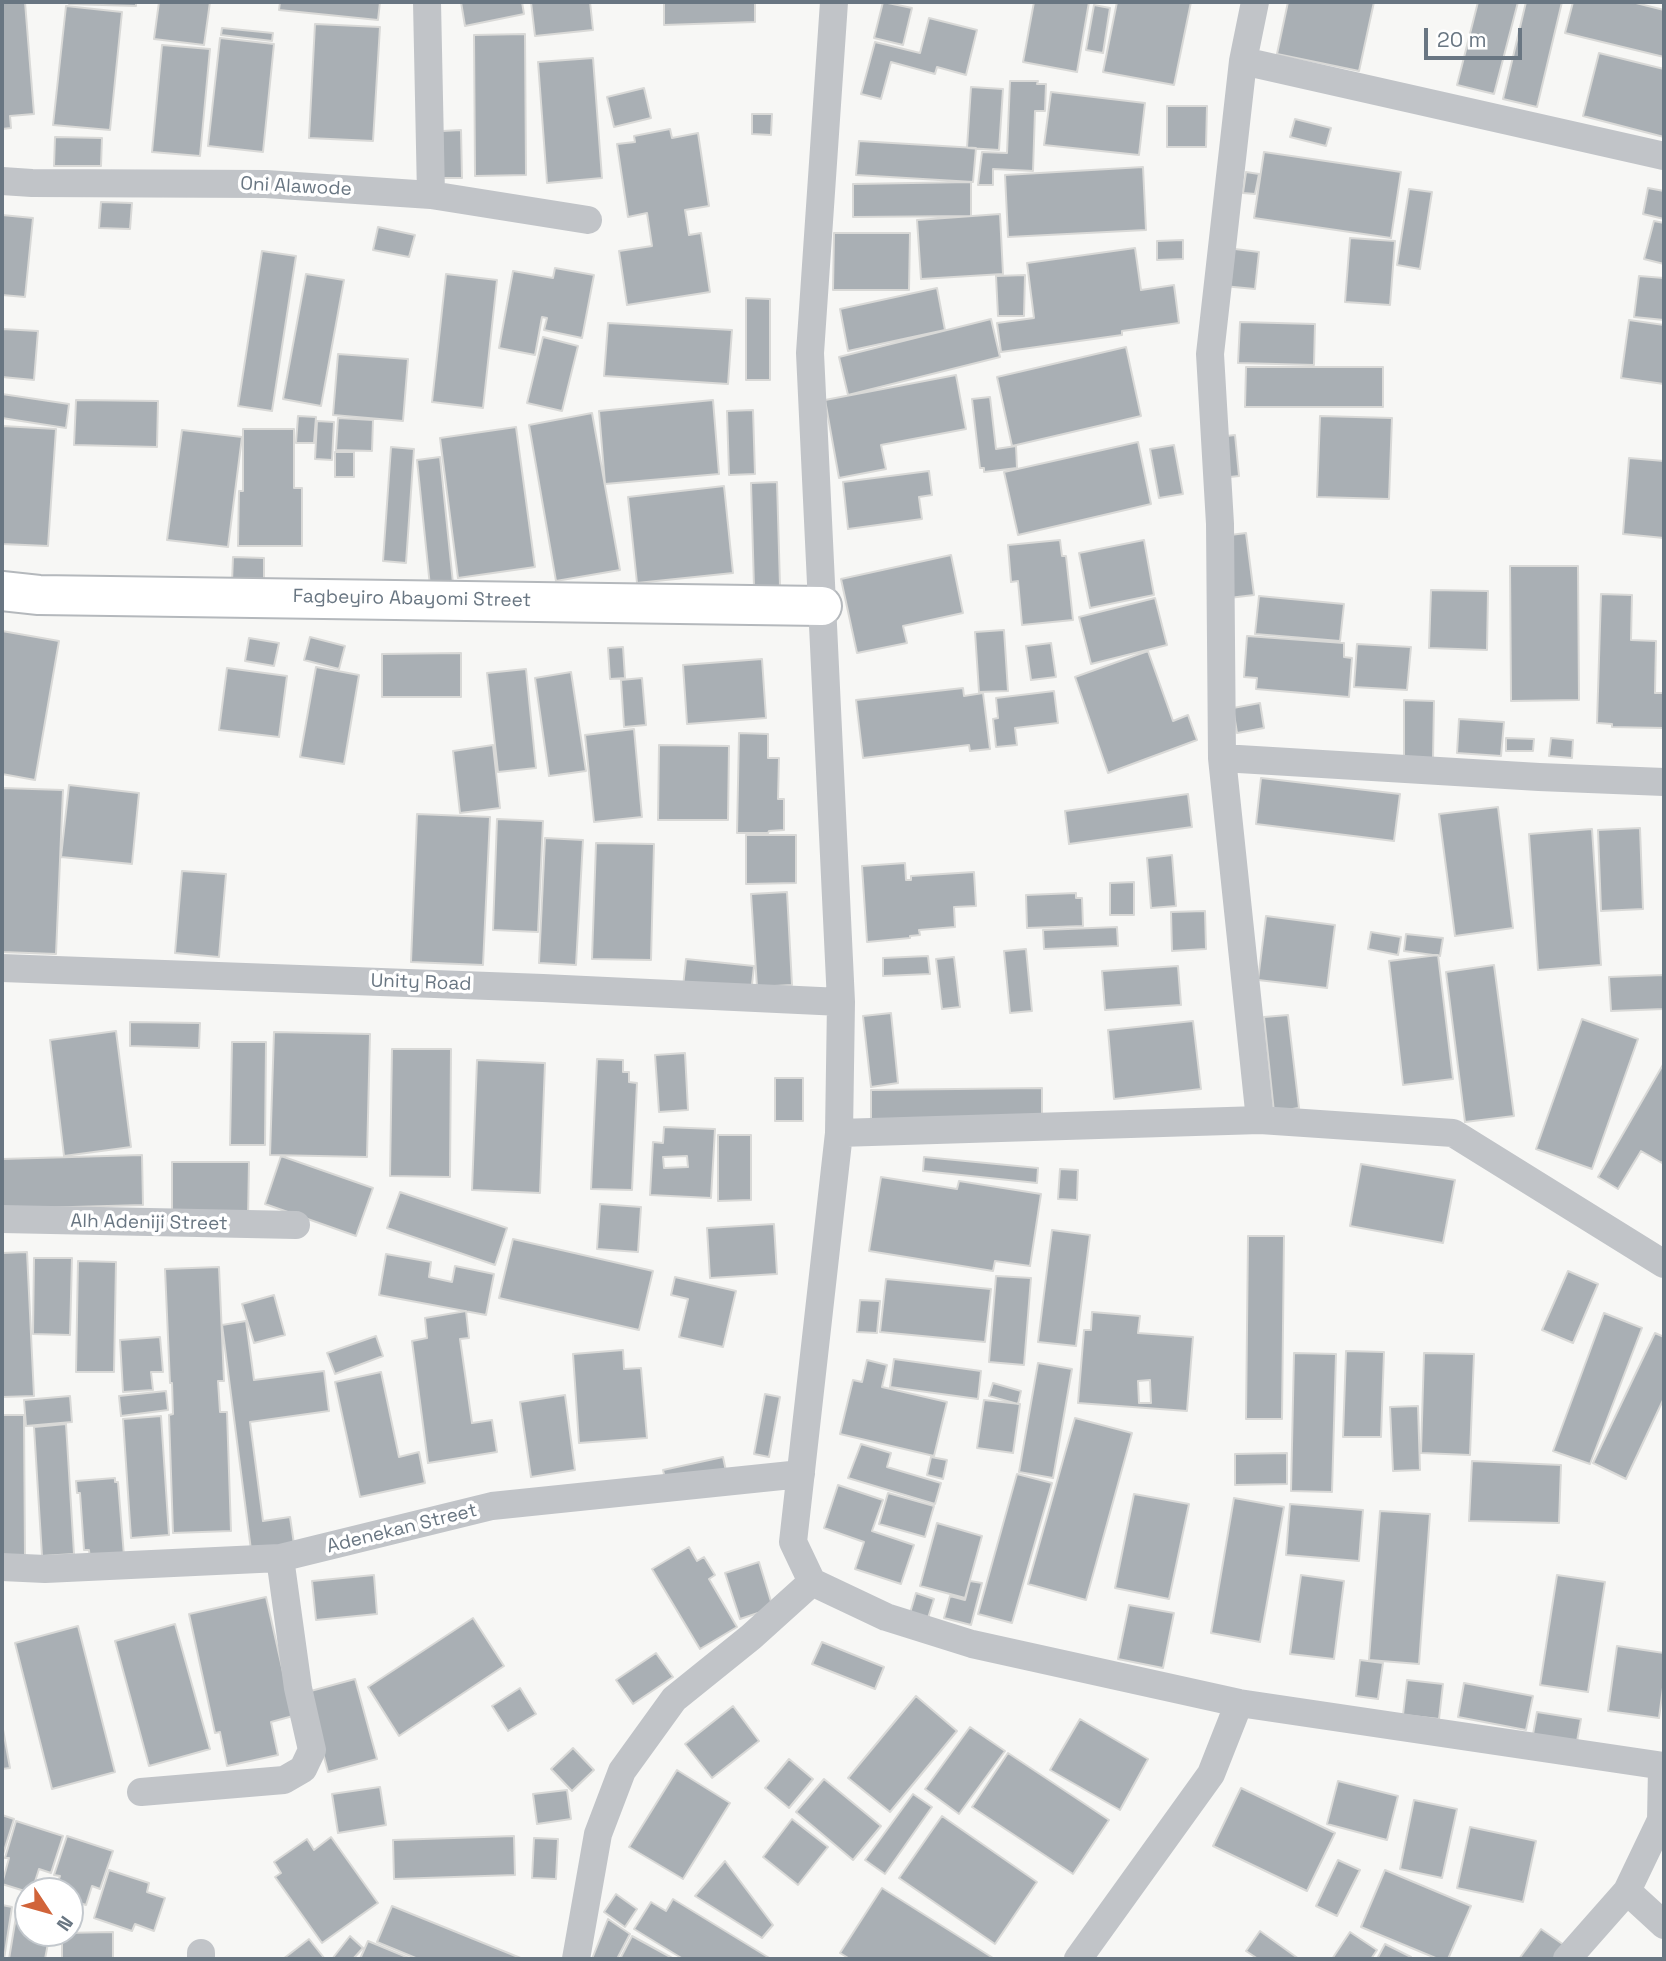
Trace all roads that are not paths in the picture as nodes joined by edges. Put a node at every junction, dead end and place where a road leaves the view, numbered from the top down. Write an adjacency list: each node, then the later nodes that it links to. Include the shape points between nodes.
1 (427, 2): 7 (street)
2 (834, 2): 10 (street, via 810,353)
3 (1255, 2): 4 (street)
4 (1243, 61): 5 (street); 11 (street, via 1210,354 1220,524)
5 (1664, 156)
6 (2, 181): 7 (street, Oni Alawode, via 266,184)
7 (431, 195): 8 (street, Oni Alawode)
8 (589, 220)
9 (2, 591): 10 (street, Fagbeyiro Abayomi Street)
10 (822, 606): 14 (street)
11 (1222, 758): 12 (street); 15 (street)
12 (1664, 782)
13 (2, 968): 14 (street, Unity Road)
14 (841, 1002): 16 (street)
15 (1260, 1120): 16 (street); 19 (street, via 1453,1133)
16 (839, 1133): 20 (street)
17 (2, 1219): 18 (street, Alh Adeniji Street)
18 (296, 1225)
19 (1664, 1264)
20 (801, 1474): 21 (street, Adenekan Street, via 492,1506); 23 (street, via 793,1542)
21 (280, 1558): 22 (street, Adenekan Street); 26 (street, via 298,1688 312,1750 303,1769 284,1780)
22 (2, 1567)
23 (813, 1582): 24 (street, via 886,1617 972,1644); 29 (street, via 674,1699 622,1771 598,1834)
24 (1239, 1703): 25 (street); 30 (street, via 1211,1774)
25 (1663, 1767): 27 (street, via 1661,1820)
26 (141, 1792)
27 (1627, 1891): 28 (street); 31 (street)
28 (1664, 1925)
29 (576, 1959)
30 (1078, 1959)
31 (1567, 1959)

